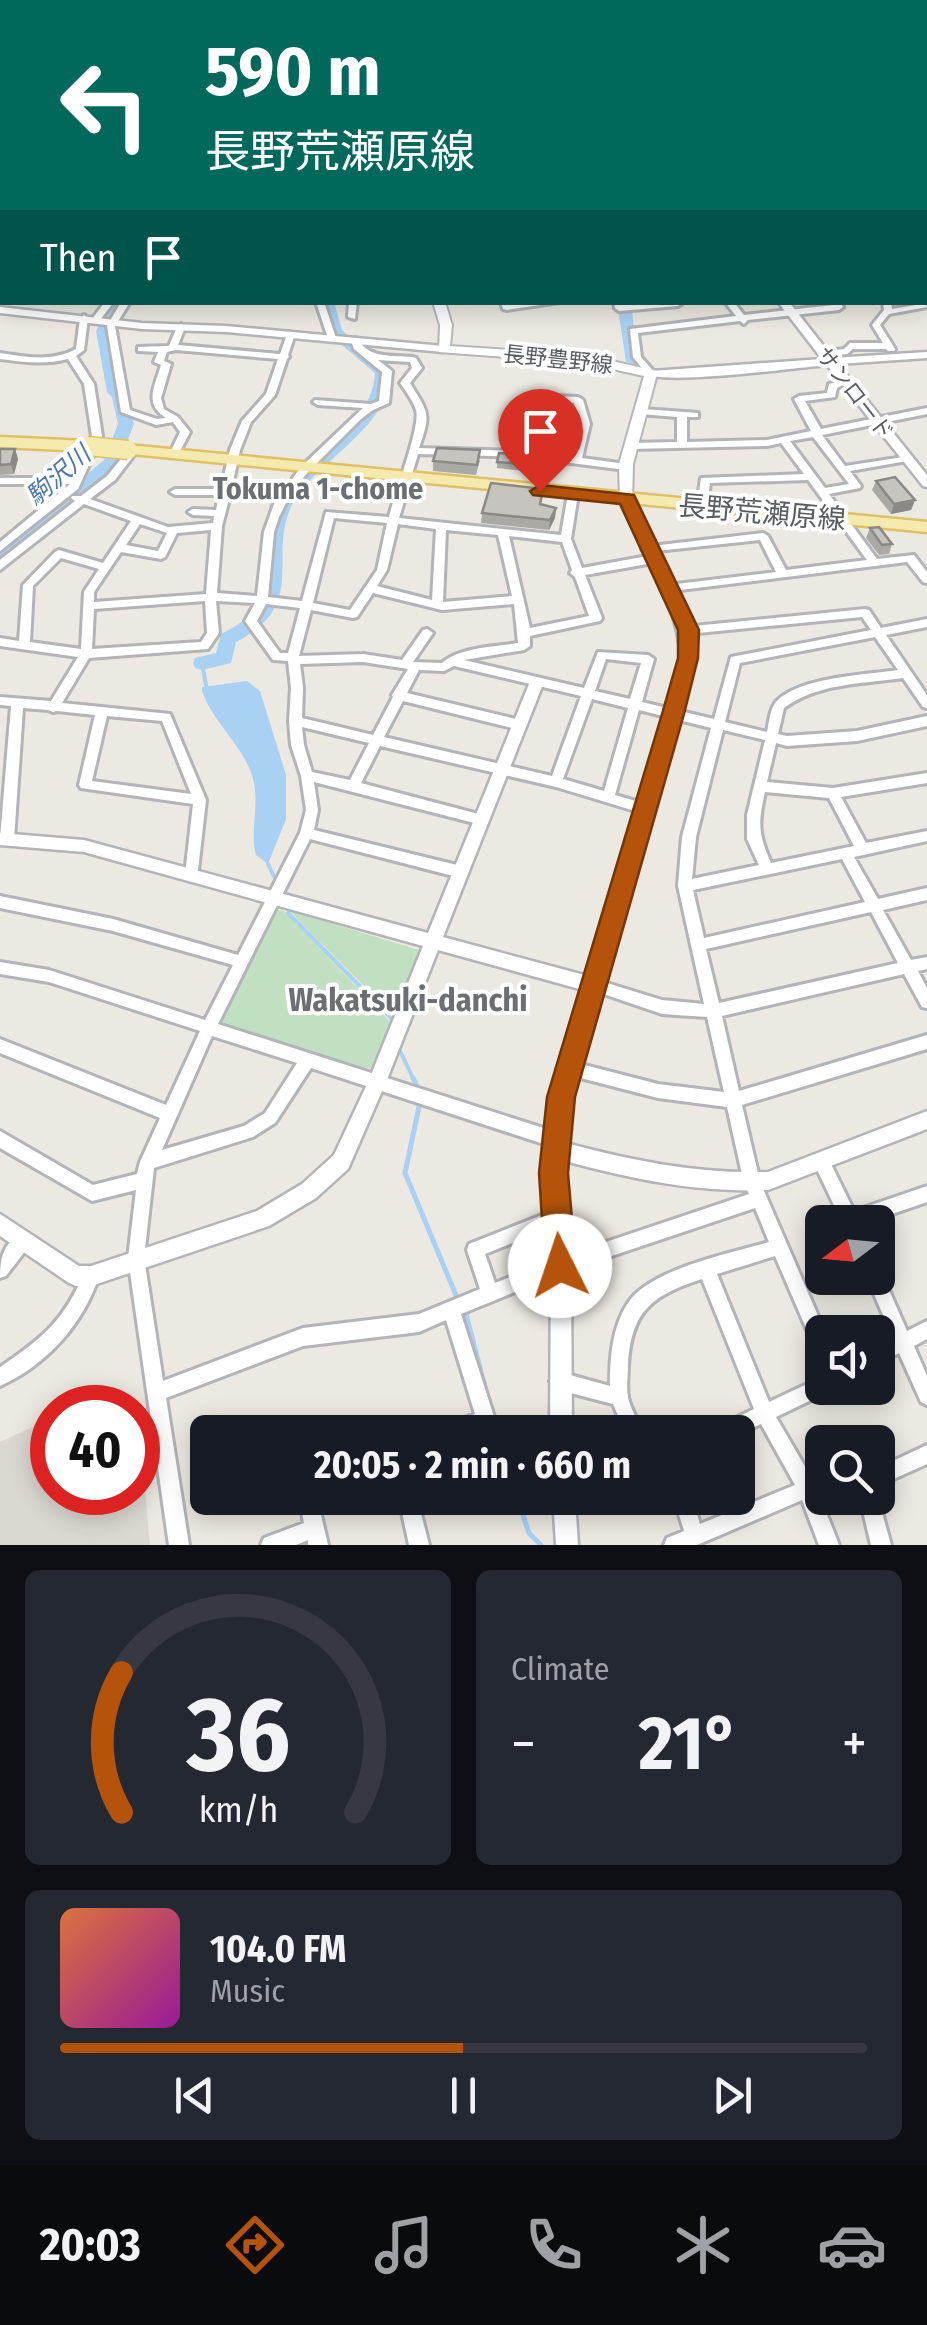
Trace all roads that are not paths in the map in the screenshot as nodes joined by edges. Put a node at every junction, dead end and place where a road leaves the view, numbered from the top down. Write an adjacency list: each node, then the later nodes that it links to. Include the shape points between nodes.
1 (108, 305): 17 (street)
2 (122, 305): 17 (street)
3 (322, 305): 22 (street)
4 (353, 305): 16 (street)
5 (440, 305): 25 (main road)
6 (619, 305): 7 (street)
7 (630, 305)
8 (679, 305): 20 (street)
9 (732, 305): 18 (street)
10 (786, 305): 15 (street, サンロード)
11 (837, 305): 15 (street)
12 (920, 305): 13 (street)
13 (887, 307): 26 (street, via 876,325)
14 (0, 310): 17 (street)
15 (793, 314): 18 (street); 32 (street, サンロード)
16 (352, 317)
17 (101, 320): 19 (street); 29 (street); 41 (street, via 111,326 126,412 156,422)
18 (744, 321): 20 (street)
19 (181, 327): 21 (street); 23 (street)
20 (688, 327): 33 (street, via 633,331 638,357)
21 (291, 334): 22 (street); 31 (street)
22 (344, 340): 25 (street); 30 (street)
23 (168, 348): 24 (street); 31 (street); 41 (street, via 159,362 166,364 156,398 160,410)
24 (141, 349)
25 (443, 349): 33 (main road, 長野豊野線, via 586,359)
26 (892, 350): 27 (street); 32 (street)
27 (927, 355)
28 (0, 356): 29 (street)
29 (71, 356): 61 (street, via 89,384 98,429)
30 (369, 356): 36 (street, via 387,371); 49 (street, via 413,360 417,368 405,383 422,409)
31 (285, 357): 54 (street, via 270,395 247,421)
32 (828, 358): 33 (street, via 771,370); 42 (street, サンロード)
33 (651, 374): 38 (main road, 長野豊野線)
34 (838, 385): 43 (street, via 832,395 799,399)
35 (318, 402): 36 (street)
36 (373, 405): 56 (street)
37 (927, 410): 42 (street)
38 (643, 412): 39 (street); 46 (main road, 長野豊野線)
39 (682, 414): 40 (street); 47 (street)
40 (695, 414)
41 (175, 419): 51 (street, via 185,432)
42 (876, 420): 43 (street); 52 (street, サンロード)
43 (817, 432): 44 (street); 57 (street)
44 (784, 440): 47 (street); 59 (street)
45 (0, 442): 48 (main road, 長野荒瀬原線, bridge)
46 (631, 446): 47 (street); 55 (main road, 長野豊野線)
47 (682, 446)
48 (130, 450): 51 (main road, 長野荒瀬原線); 67 (street, via 111,478)
49 (414, 451): 50 (street); 58 (street)
50 (524, 454): 53 (street); 53 (street, via 533,397 578,400 585,424)
51 (174, 455): 54 (main road, 長野荒瀬原線)
52 (907, 458): 57 (street); 62 (street, サンロード)
53 (577, 460): 55 (street)
54 (236, 461): 56 (main road, 長野荒瀬原線); 64 (street)
55 (626, 466): 68 (main road, 長野豊野線)
56 (310, 468): 58 (main road, 長野荒瀬原線); 93 (street, via 273,520)
57 (844, 470): 65 (street, via 856,486)
58 (404, 478): 66 (main road, 長野荒瀬原線); 72 (street)
59 (812, 478): 65 (street); 69 (street, via 704,480)
60 (0, 481): 61 (street)
61 (74, 481): 67 (street)
62 (927, 483)
63 (176, 492): 64 (street)
64 (228, 492): 71 (street)
65 (822, 492): 73 (street)
66 (573, 494): 68 (main road, 長野荒瀬原線); 80 (street)
67 (74, 497): 74 (street); 81 (street); 85 (street)
68 (627, 499): 69 (main road, 長野荒瀬原線); 83 (street)
69 (702, 506): 73 (main road, 長野荒瀬原線)
70 (194, 512): 71 (street)
71 (221, 512): 75 (street)
72 (394, 520): 76 (street); 91 (street); 97 (street, via 330,514)
73 (842, 520): 77 (main road, 長野荒瀬原線); 84 (street)
74 (136, 522): 78 (street); 82 (street)
75 (217, 526): 78 (street); 92 (street)
76 (440, 526): 79 (street); 95 (street)
77 (927, 527)
78 (173, 530): 82 (street, via 161,555)
79 (502, 531): 80 (street); 94 (street)
80 (566, 539): 87 (street)
81 (0, 548)
82 (120, 548): 86 (street)
83 (650, 554): 87 (street); 88 (street, via 763,536); 90 (street)
84 (873, 561): 88 (street); 89 (street, via 910,558)
85 (0, 566)
86 (106, 567): 96 (street); 104 (street, via 59,554 28,585)
87 (575, 572): 101 (street, via 596,618)
88 (782, 573): 90 (street)
89 (927, 580)
90 (668, 588): 99 (street)
91 (372, 589): 95 (street); 97 (street, via 353,614)
92 (214, 597): 93 (street); 96 (street); 105 (street, via 213,634 204,646)
93 (263, 599): 97 (street); 106 (street, via 256,626 277,657)
94 (516, 600): 95 (street); 101 (street)
95 (437, 605)
96 (88, 606): 105 (street)
97 (306, 606): 106 (street)
98 (927, 623): 102 (street)
99 (688, 630): 102 (street, via 865,613); 119 (street)
100 (427, 633): 108 (street)
101 (527, 633): 107 (street, via 516,650)
102 (881, 635): 109 (street); 122 (street, via 735,660)
103 (0, 642): 104 (street)
104 (24, 645): 105 (street)
105 (86, 654): 117 (street)
106 (294, 658): 108 (street); 120 (street)
107 (450, 661): 108 (street, via 431,669); 110 (street)
108 (410, 665): 111 (street)
109 (905, 673): 115 (street); 126 (street, via 790,696 779,706)
110 (536, 684): 112 (street); 123 (street)
111 (398, 696): 123 (street); 127 (street)
112 (586, 696): 116 (street); 116 (street, via 602,655 648,660); 132 (street)
113 (0, 701): 114 (street)
114 (17, 702): 117 (street); 125 (street)
115 (927, 704)
116 (636, 707): 119 (street); 136 (street)
117 (53, 708): 118 (street)
118 (102, 712): 137 (street, via 166,717); 137 (street, via 85,785)
119 (673, 714): 122 (street); 138 (street)
120 (295, 721): 127 (street); 129 (street, via 296,754)
121 (927, 721): 126 (street, via 823,740)
122 (718, 723): 126 (street); 148 (street)
123 (520, 725): 128 (street)
124 (0, 728): 125 (street)
125 (15, 728): 131 (street)
126 (771, 737): 134 (street)
127 (376, 741): 128 (street); 133 (street)
128 (501, 771): 132 (street); 139 (street)
129 (307, 776): 133 (street); 140 (street)
130 (927, 778): 135 (street)
131 (6, 779): 142 (street)
132 (556, 782): 136 (street)
133 (353, 786): 139 (street)
134 (762, 787): 135 (street); 145 (street, via 754,839)
135 (833, 793): 143 (street)
136 (608, 798): 138 (street)
137 (200, 800): 147 (street)
138 (645, 809): 159 (street)
139 (482, 820): 146 (street)
140 (308, 833): 146 (street); 150 (street)
141 (927, 836): 143 (street)
142 (4, 839): 147 (street, via 84,846)
143 (862, 850): 144 (street)
144 (845, 853): 145 (street); 152 (street)
145 (767, 868): 148 (street)
146 (461, 872): 153 (street)
147 (192, 874): 150 (street)
148 (685, 886): 154 (street)
149 (927, 894): 152 (street)
150 (278, 899): 153 (street); 155 (street)
151 (0, 902): 155 (street)
152 (874, 906): 154 (street); 158 (street)
153 (433, 940): 159 (street); 167 (street)
154 (698, 945): 161 (street)
155 (244, 962): 162 (street)
156 (927, 964): 158 (street)
157 (0, 968): 162 (street, via 49,976)
158 (908, 968): 160 (street); 161 (street)
159 (594, 984): 161 (street, via 662,1007); 166 (street)
160 (927, 1002)
161 (713, 1011): 168 (street)
162 (208, 1029): 165 (street); 169 (street)
163 (927, 1042): 168 (street)
164 (0, 1046): 169 (street)
165 (307, 1060): 167 (street); 174 (street, via 270,1118 248,1132)
166 (569, 1068): 168 (street, via 658,1092); 172 (street)
167 (378, 1082): 172 (street); 184 (street, via 340,1162 309,1191 262,1219)
168 (734, 1100): 176 (street)
169 (169, 1114): 174 (street)
170 (927, 1120): 173 (street)
171 (0, 1139): 175 (street, via 92,1194)
172 (555, 1145): 176 (street, via 672,1177); 180 (street)
173 (821, 1161): 176 (street); 178 (street)
174 (148, 1162): 175 (street)
175 (145, 1180): 184 (street)
176 (756, 1191): 183 (street); 185 (street)
177 (927, 1194): 179 (street)
178 (842, 1205)
179 (895, 1206)
180 (557, 1217): 185 (street); 189 (street, via 475,1250)
181 (0, 1224): 182 (street)
182 (23, 1240): 186 (street); 188 (street, via 76,1276)
183 (779, 1247): 187 (street); 192 (street)
184 (136, 1258): 188 (street); 198 (street)
185 (560, 1266): 189 (street); 197 (street)
186 (0, 1270)
187 (707, 1271): 202 (street, via 638,1302 618,1351); 206 (street)
188 (91, 1276): 196 (street, via 85,1301 53,1338)
189 (490, 1294): 191 (street)
190 (882, 1295): 194 (street)
191 (451, 1309): 199 (street, via 419,1323 302,1337); 203 (street)
192 (809, 1315)
193 (927, 1330): 194 (street)
194 (902, 1340): 195 (street); 201 (street)
195 (895, 1344)
196 (0, 1377)
197 (559, 1381): 202 (street); 204 (street)
198 (154, 1385)
199 (160, 1391)
200 (805, 1395): 206 (street)
201 (927, 1396)
202 (620, 1397): 205 (street)
203 (484, 1415)
204 (560, 1415)
205 (627, 1415)
206 (766, 1416): 207 (street); 211 (street)
207 (755, 1420)
208 (160, 1425): 220 (street)
209 (927, 1454): 210 (street)
210 (895, 1470)
211 (805, 1485)
212 (805, 1490): 218 (street)
213 (412, 1515): 222 (street)
214 (565, 1515): 223 (street)
215 (688, 1515): 218 (street)
216 (817, 1515): 225 (street)
217 (873, 1515): 226 (street)
218 (694, 1534): 224 (street)
219 (316, 1536): 221 (street)
220 (179, 1545)
221 (272, 1545)
222 (420, 1545)
223 (566, 1545)
224 (674, 1545)
225 (829, 1545)
226 (881, 1545)

